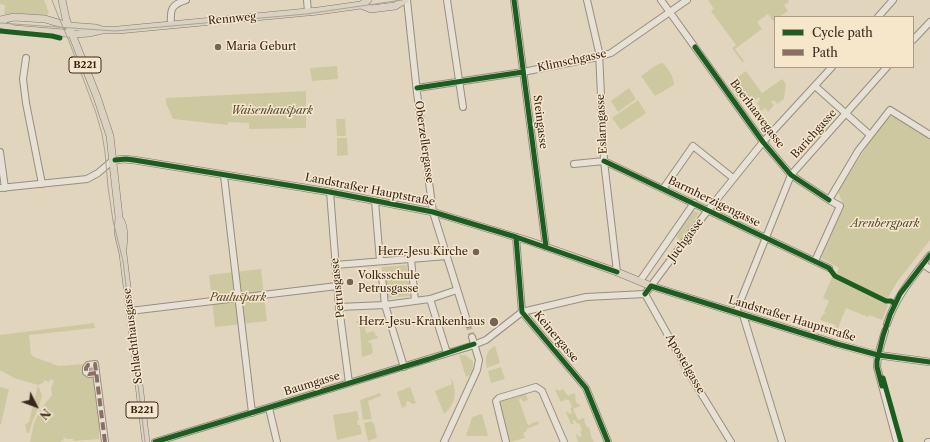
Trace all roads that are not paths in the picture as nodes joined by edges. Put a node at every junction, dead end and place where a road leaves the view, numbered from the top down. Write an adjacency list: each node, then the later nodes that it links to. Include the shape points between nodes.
1 (62, 0): 20 (main road, B221)
2 (186, 0): 19 (street, via 172,8)
3 (306, 0): 13 (street)
4 (368, 0): 12 (main road, Rennweg)
5 (406, 0): 12 (main road, Rennweg, via 395,6 371,10); 31 (street, Oberzellergasse)
6 (446, 0): 29 (street)
7 (514, 0): 28 (street, Steingasse)
8 (587, 0): 24 (street, Eslarngasse)
9 (661, 0): 14 (street, Boerhaavegasse)
10 (687, 0): 14 (street, Klimschgasse)
11 (893, 0): 15 (street)
12 (360, 5): 13 (main road, Rennweg)
13 (308, 12): 19 (main road, Rennweg)
14 (669, 12): 24 (street, Klimschgasse, via 611,53); 36 (street, Boerhaavegasse)
15 (879, 16)
16 (0, 20): 20 (main road, Rennweg, via 14,17 45,19)
17 (930, 22): 23 (street)
18 (0, 24): 22 (main road, Rennweg, via 15,29)
19 (171, 24): 21 (main road, Rennweg)
20 (69, 26): 21 (main road, Rennweg); 22 (main road, B221)
21 (102, 30): 22 (main road, Rennweg)
22 (72, 34): 38 (main road, B221, via 107,128)
23 (914, 39)
24 (598, 57): 28 (street, Klimschgasse); 39 (street, Eslarngasse)
25 (26, 58): 44 (street, via 23,79 26,103)
26 (831, 68): 30 (street, Juchgasse)
27 (886, 68): 33 (street, Barichgasse)
28 (523, 72): 29 (street, Klimschgasse); 55 (street, Steingasse)
29 (460, 82): 31 (street, Klimschgasse); 32 (street)
30 (815, 86): 33 (street); 36 (street, Juchgasse)
31 (417, 88): 52 (street, Oberzellergasse)
32 (463, 107)
33 (846, 113): 34 (street); 41 (street, Barichgasse)
34 (870, 135): 35 (street, via 890,110); 49 (street)
35 (930, 135)
36 (763, 142): 41 (street, Boerhaavegasse); 43 (street, Juchgasse)
37 (0, 152): 45 (street)
38 (112, 161): 42 (main road, Landstraßer Hauptstraße, via 126,159); 44 (street, via 87,179); 77 (main road, Schlachthausgasse / B221, via 119,217 118,233)
39 (604, 161): 40 (street); 46 (street, Barmherzigengasse); 65 (street, Eslarngasse)
40 (574, 164)
41 (791, 175): 49 (street, Boerhaavegasse); 54 (street, Barichgasse)
42 (224, 176): 47 (main road, Landstraßer Hauptstraße); 72 (street)
43 (733, 178): 46 (street, via 694,146); 51 (street, Juchgasse)
44 (42, 184): 45 (street)
45 (2, 188)
46 (663, 189): 50 (street, Barmherzigengasse)
47 (330, 192): 48 (main road, Landstraßer Hauptstraße); 62 (street, Petrusgasse)
48 (375, 200): 52 (main road, Landstraßer Hauptstraße); 59 (street)
49 (830, 200): 60 (street, via 840,206)
50 (694, 204): 51 (street, Barmherzigengasse); 67 (street, Juchgasse)
51 (708, 211): 54 (street, Barmherzigengasse); 69 (street, Juchgasse)
52 (433, 212): 53 (main road, Landstraßer Hauptstraße); 57 (street, Oberzellergasse)
53 (516, 237): 55 (main road, Landstraßer Hauptstraße); 78 (street, Keinergasse)
54 (765, 238): 60 (street, Barmherzigengasse); 79 (street, Barichgasse)
55 (546, 247): 65 (main road, Landstraßer Hauptstraße)
56 (930, 255): 61 (street)
57 (447, 256): 58 (street); 70 (street, Oberzellergasse)
58 (411, 259): 59 (street); 74 (street)
59 (380, 261): 62 (street)
60 (815, 262): 63 (street, Barmherzigengasse)
61 (923, 264): 64 (street); 81 (street, via 900,294)
62 (335, 265): 68 (street, Petrusgasse)
63 (829, 268)
64 (930, 269)
65 (617, 272): 67 (main road, Landstraßer Hauptstraße)
66 (382, 276): 75 (street)
67 (640, 281): 69 (main road, Landstraßer Hauptstraße)
68 (337, 286): 72 (street); 76 (street, Petrusgasse)
69 (651, 286): 71 (street); 79 (main road, Landstraßer Hauptstraße)
70 (457, 290): 73 (street); 80 (street, Oberzellergasse)
71 (645, 294): 78 (street, Baumgasse, via 586,297); 102 (street, Apostelgasse, via 692,380)
72 (238, 298): 77 (street); 92 (street)
73 (430, 299): 74 (street); 85 (street)
74 (415, 301): 75 (street)
75 (385, 305): 76 (street); 88 (street)
76 (339, 307): 90 (street, Petrusgasse)
77 (130, 311): 95 (main road, Schlachthausgasse / B221)
78 (522, 312): 84 (street, Baumgasse, via 486,340); 101 (street, Keinergasse, via 586,388)
79 (739, 314): 86 (main road, Landstraßer Hauptstraße); 103 (street)
80 (468, 324)
81 (887, 324)
82 (885, 331): 86 (street)
83 (472, 337): 84 (street)
84 (474, 344): 85 (street, Baumgasse); 98 (street, via 479,360 476,374)
85 (447, 354): 88 (street, Baumgasse)
86 (878, 355): 87 (main road, Landstraßer Hauptstraße); 104 (street, via 877,367)
87 (930, 362)
88 (404, 367): 90 (street, Baumgasse)
89 (96, 373): 94 (street)
90 (349, 383): 91 (street, Baumgasse)
91 (269, 408): 92 (street, Baumgasse); 97 (street)
92 (252, 413): 93 (street, Baumgasse)
93 (169, 440): 96 (street, Baumgasse)
94 (105, 442)
95 (146, 442)
96 (155, 442)
97 (277, 442)
98 (444, 442)
99 (506, 442): 100 (street, via 496,401 498,398 536,387 542,391)
100 (564, 442)
101 (608, 442)
102 (731, 442)
103 (782, 442)
104 (897, 442)

